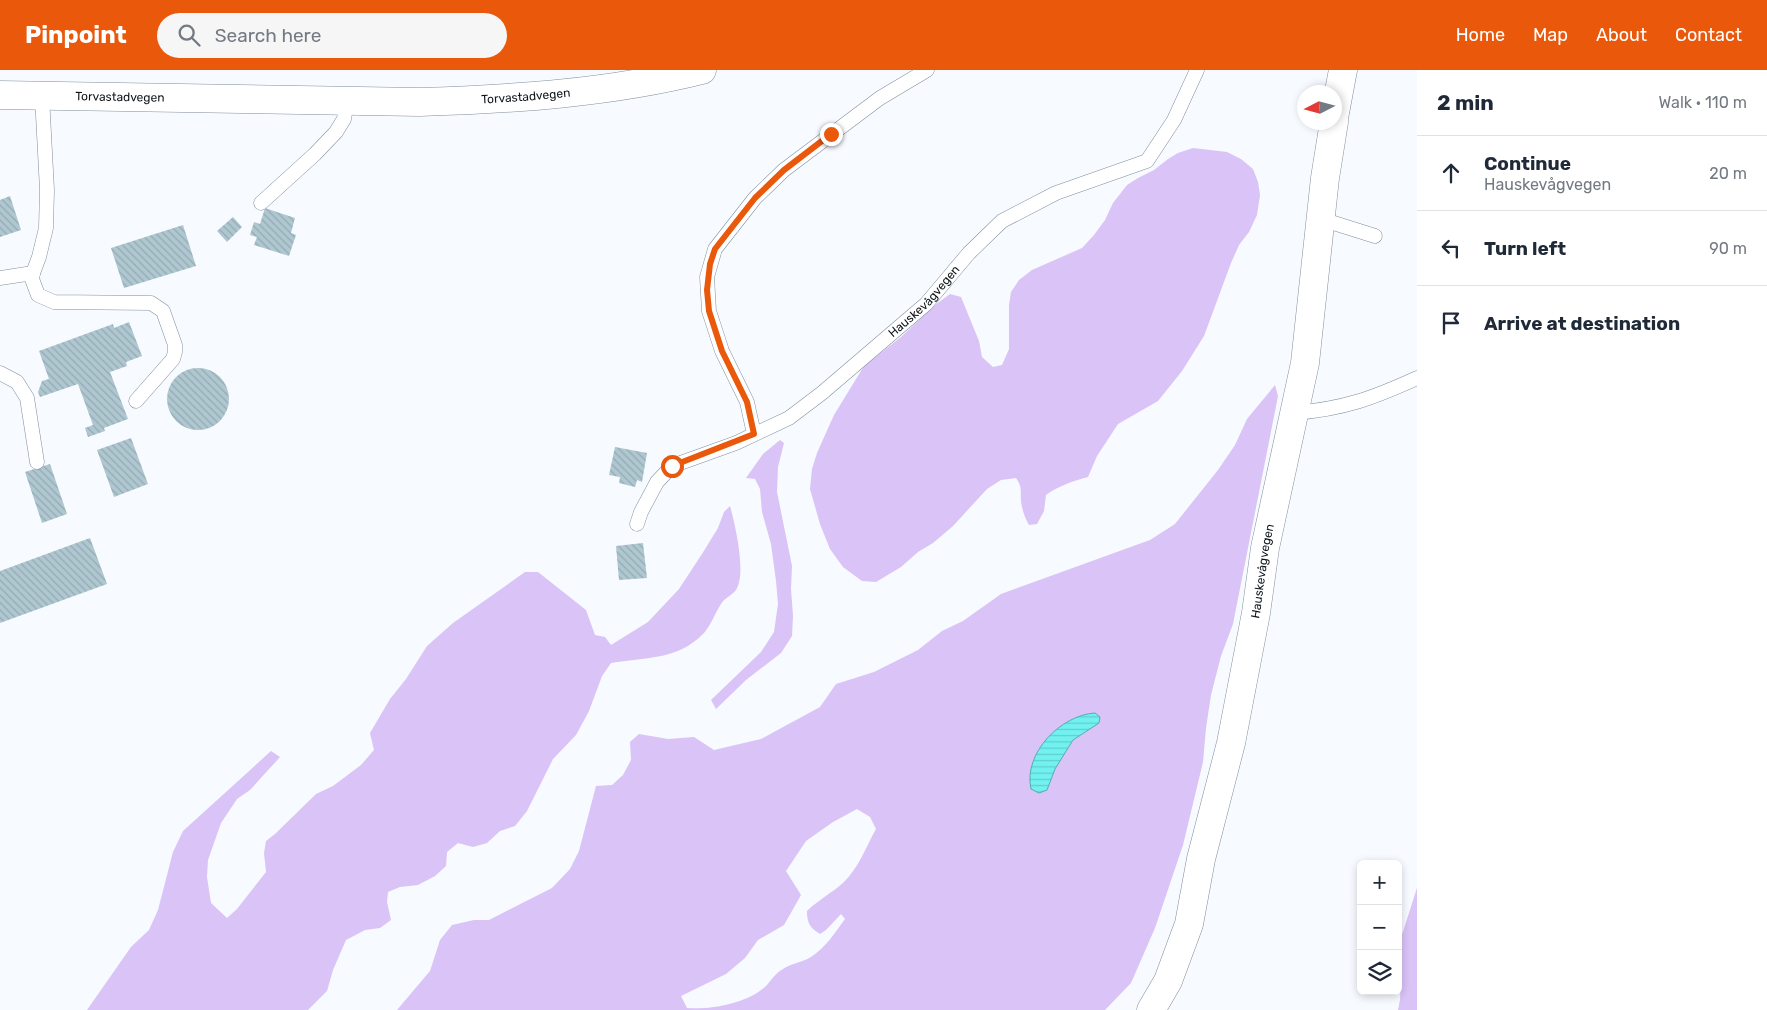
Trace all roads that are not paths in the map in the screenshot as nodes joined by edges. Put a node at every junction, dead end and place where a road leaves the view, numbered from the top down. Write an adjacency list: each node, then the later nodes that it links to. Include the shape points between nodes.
1 (702, 70): 8 (street, Torvastadvegen, via 586,91 523,97 430,102)
2 (927, 70): 19 (lane, via 880,98 784,170 755,198 715,249 707,277 709,311 722,351 747,402)
3 (1197, 70): 19 (lane, Hauskevågvegen, via 1174,120 1147,161 1056,193 1002,221 969,253 926,304 789,418)
4 (1343, 70): 5 (street)
5 (1340, 85)
6 (0, 96): 7 (street, Torvastadvegen)
7 (42, 96): 8 (street, Torvastadvegen); 13 (lane, via 46,228)
8 (347, 101): 10 (lane, via 344,119 336,132)
9 (1333, 130): 11 (street, Hauskevågvegen)
10 (261, 204)
11 (1321, 219): 12 (lane); 18 (street, Hauskevågvegen, via 1305,363)
12 (1374, 236)
13 (33, 273): 14 (lane); 17 (lane, via 38,295 54,302 151,303 163,311 175,345 173,359)
14 (0, 278)
15 (0, 373): 20 (lane, via 17,382 27,398)
16 (1417, 378): 18 (lane, via 1348,406)
17 (136, 401)
18 (1294, 413): 22 (street, Hauskevågvegen, via 1265,548 1231,743 1201,859 1189,924 1168,981)
19 (754, 434): 21 (lane, Hauskevågvegen, via 672,466 657,482)
20 (37, 462)
21 (637, 524)
22 (1151, 1010)

